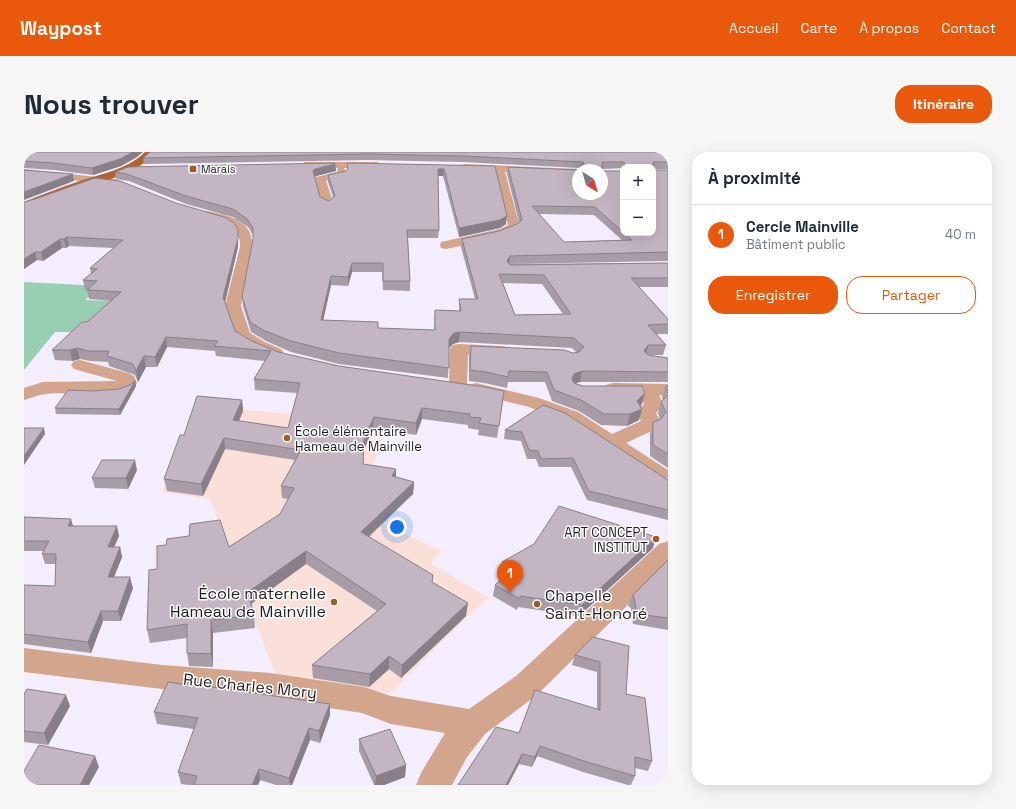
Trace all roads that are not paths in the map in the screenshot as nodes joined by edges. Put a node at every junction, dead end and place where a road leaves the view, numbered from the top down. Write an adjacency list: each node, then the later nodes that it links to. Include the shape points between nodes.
1 (150, 152): 8 (main road, via 140,162)
2 (296, 165): 3 (street)
3 (340, 165): 4 (street); 13 (street, via 342,174 320,179)
4 (390, 165)
5 (502, 165): 6 (street); 9 (street); 16 (street, via 514,227 504,232)
6 (455, 166)
7 (149, 168): 8 (street)
8 (127, 169): 11 (main road)
9 (572, 171)
10 (24, 172): 11 (street)
11 (95, 180): 12 (street); 14 (main road)
12 (131, 187)
13 (328, 204)
14 (24, 206)
15 (190, 209): 18 (street, via 229,221 241,228 246,237 246,247 233,306 237,322 244,336 259,346)
16 (446, 245)
17 (520, 352): 24 (street, via 459,349 450,385 484,390 532,402 571,416)
18 (291, 358)
19 (80, 365): 23 (street, via 122,376 128,383 111,388 43,388)
20 (600, 388): 21 (street)
21 (647, 390): 22 (street); 24 (street, via 654,405 646,412 649,425)
22 (668, 390)
23 (24, 394)
24 (610, 442): 25 (street)
25 (668, 480)
26 (668, 550): 28 (street, via 527,685)
27 (25, 661): 28 (street, Rue Charles Mory, via 162,677 270,686 364,700 392,710)
28 (474, 724): 29 (street, via 455,746)
29 (433, 785)

